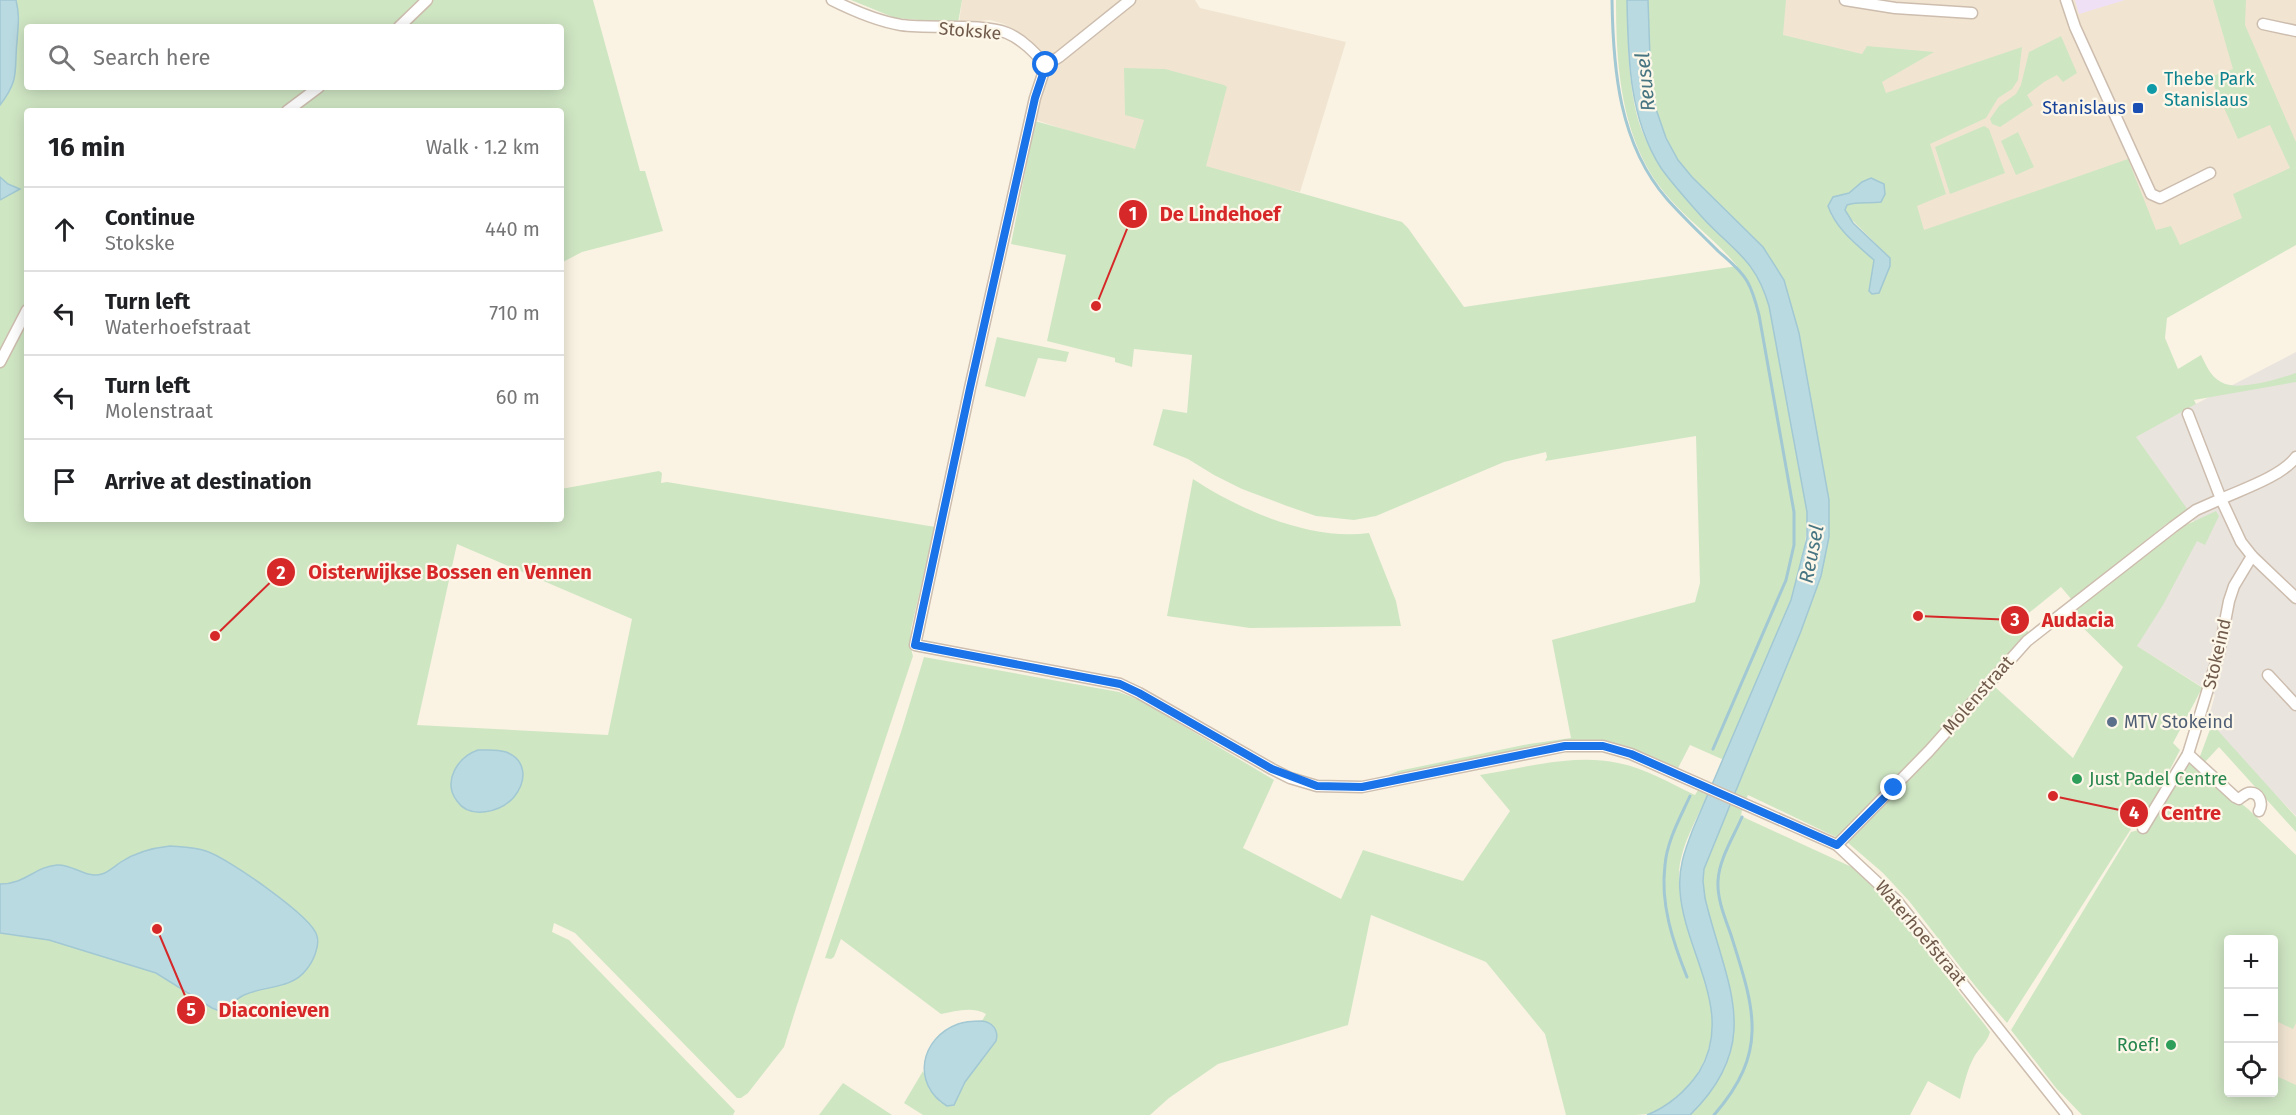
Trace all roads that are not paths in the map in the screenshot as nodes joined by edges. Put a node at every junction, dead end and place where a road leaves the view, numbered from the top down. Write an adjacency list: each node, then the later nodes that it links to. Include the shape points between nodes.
1 (427, 0): 8 (street)
2 (832, 0): 11 (street, Stokske, via 896,24 995,29 1024,44)
3 (1130, 0): 11 (street)
4 (1845, 0): 6 (street)
5 (2066, 0): 14 (street, via 2151,194 2160,198)
6 (1895, 4): 7 (street)
7 (1972, 13)
8 (402, 24)
9 (2263, 24): 10 (street)
10 (2296, 31)
11 (1046, 65): 27 (street, Waterhoefstraat, via 1035,98 915,645 1120,684 1272,769 1317,786 1362,787 1584,745 1624,752)
12 (316, 90): 13 (street)
13 (291, 108)
14 (2210, 172)
15 (24, 316): 16 (street)
16 (0, 362)
17 (2188, 414): 19 (street)
18 (2296, 458): 19 (street, Molenstraat, via 2270,476)
19 (2221, 499): 20 (street); 27 (street, Molenstraat, via 2173,526 2027,641 1929,751)
20 (2252, 556): 21 (street); 24 (street, Stokeind, via 2229,601 2219,653)
21 (2296, 598)
22 (2268, 675): 23 (street)
23 (2296, 705)
24 (2188, 754): 25 (street, via 2235,797 2254,794 2261,800); 26 (street, Stokeind)
25 (2259, 811)
26 (2143, 828)
27 (1837, 845): 28 (street, Waterhoefstraat, via 1897,902)
28 (2067, 1115)

